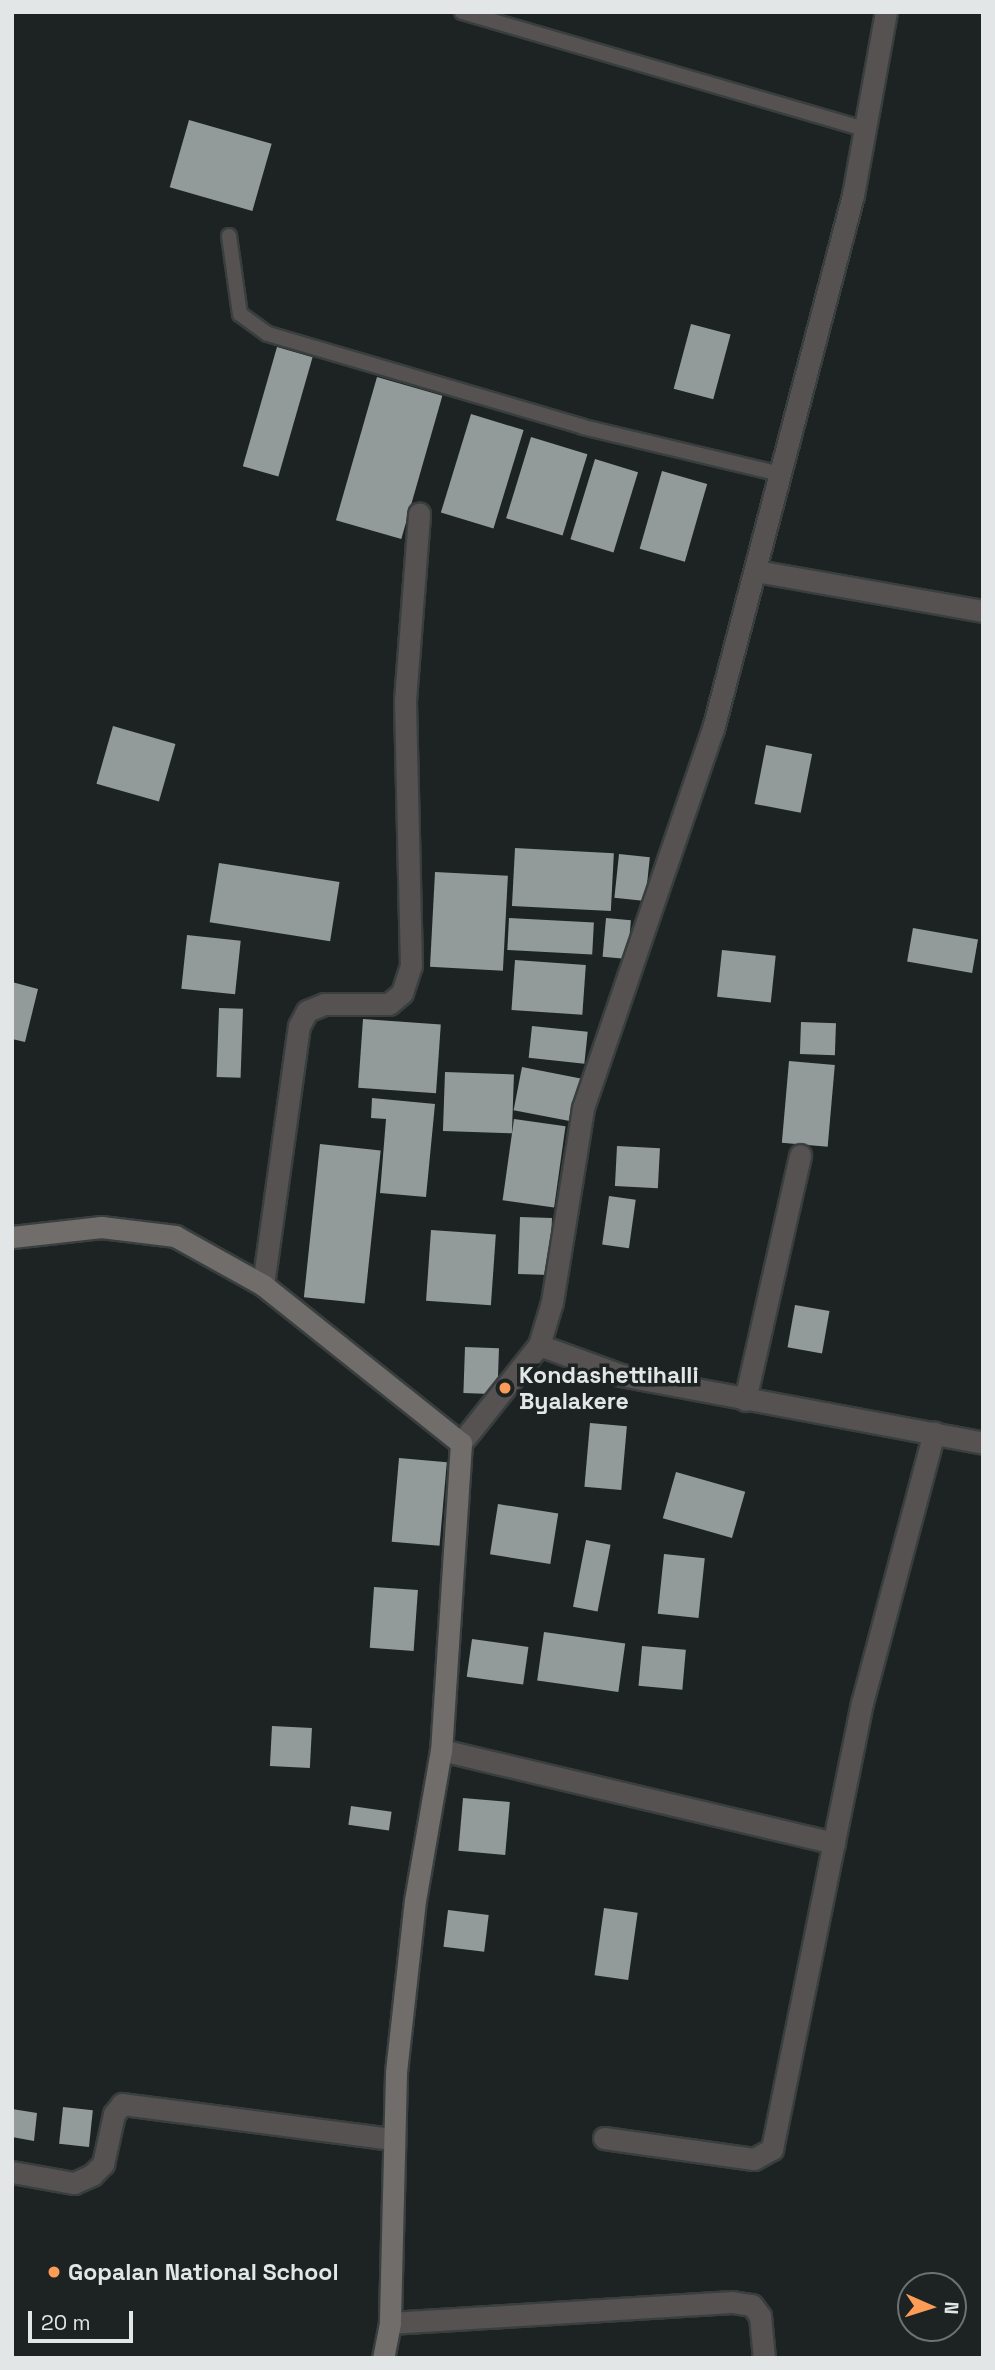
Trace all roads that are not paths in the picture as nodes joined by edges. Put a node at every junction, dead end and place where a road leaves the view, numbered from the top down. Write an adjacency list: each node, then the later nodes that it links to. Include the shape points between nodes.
1 (462, 12): 3 (lane)
2 (886, 12): 3 (street)
3 (866, 130): 5 (street)
4 (229, 236): 5 (lane, via 240,314 268,334 583,427)
5 (781, 474): 7 (street)
6 (419, 514): 11 (street, via 405,701 411,966 402,993 389,1004 324,1004 307,1011 299,1026)
7 (756, 571): 8 (street); 12 (street, via 713,729 583,1108 552,1302)
8 (983, 611)
9 (800, 1155): 13 (street)
10 (12, 1237): 11 (street, via 101,1227 175,1236)
11 (263, 1285): 15 (street, via 436,1418)
12 (539, 1345): 13 (street, via 621,1375); 15 (street)
13 (746, 1399): 14 (street)
14 (934, 1432): 16 (street); 18 (street, via 862,1703)
15 (461, 1443): 17 (street)
16 (983, 1443)
17 (441, 1750): 18 (street); 20 (street, via 415,1900)
18 (834, 1843): 19 (street, via 772,2149 754,2159)
19 (604, 2138)
20 (392, 2139): 21 (street, via 122,2104 114,2114 103,2164 92,2175 74,2183); 22 (street)
21 (12, 2172)
22 (390, 2323): 23 (street); 24 (street, via 732,2302 752,2305 760,2316)
23 (383, 2358)
24 (764, 2358)

